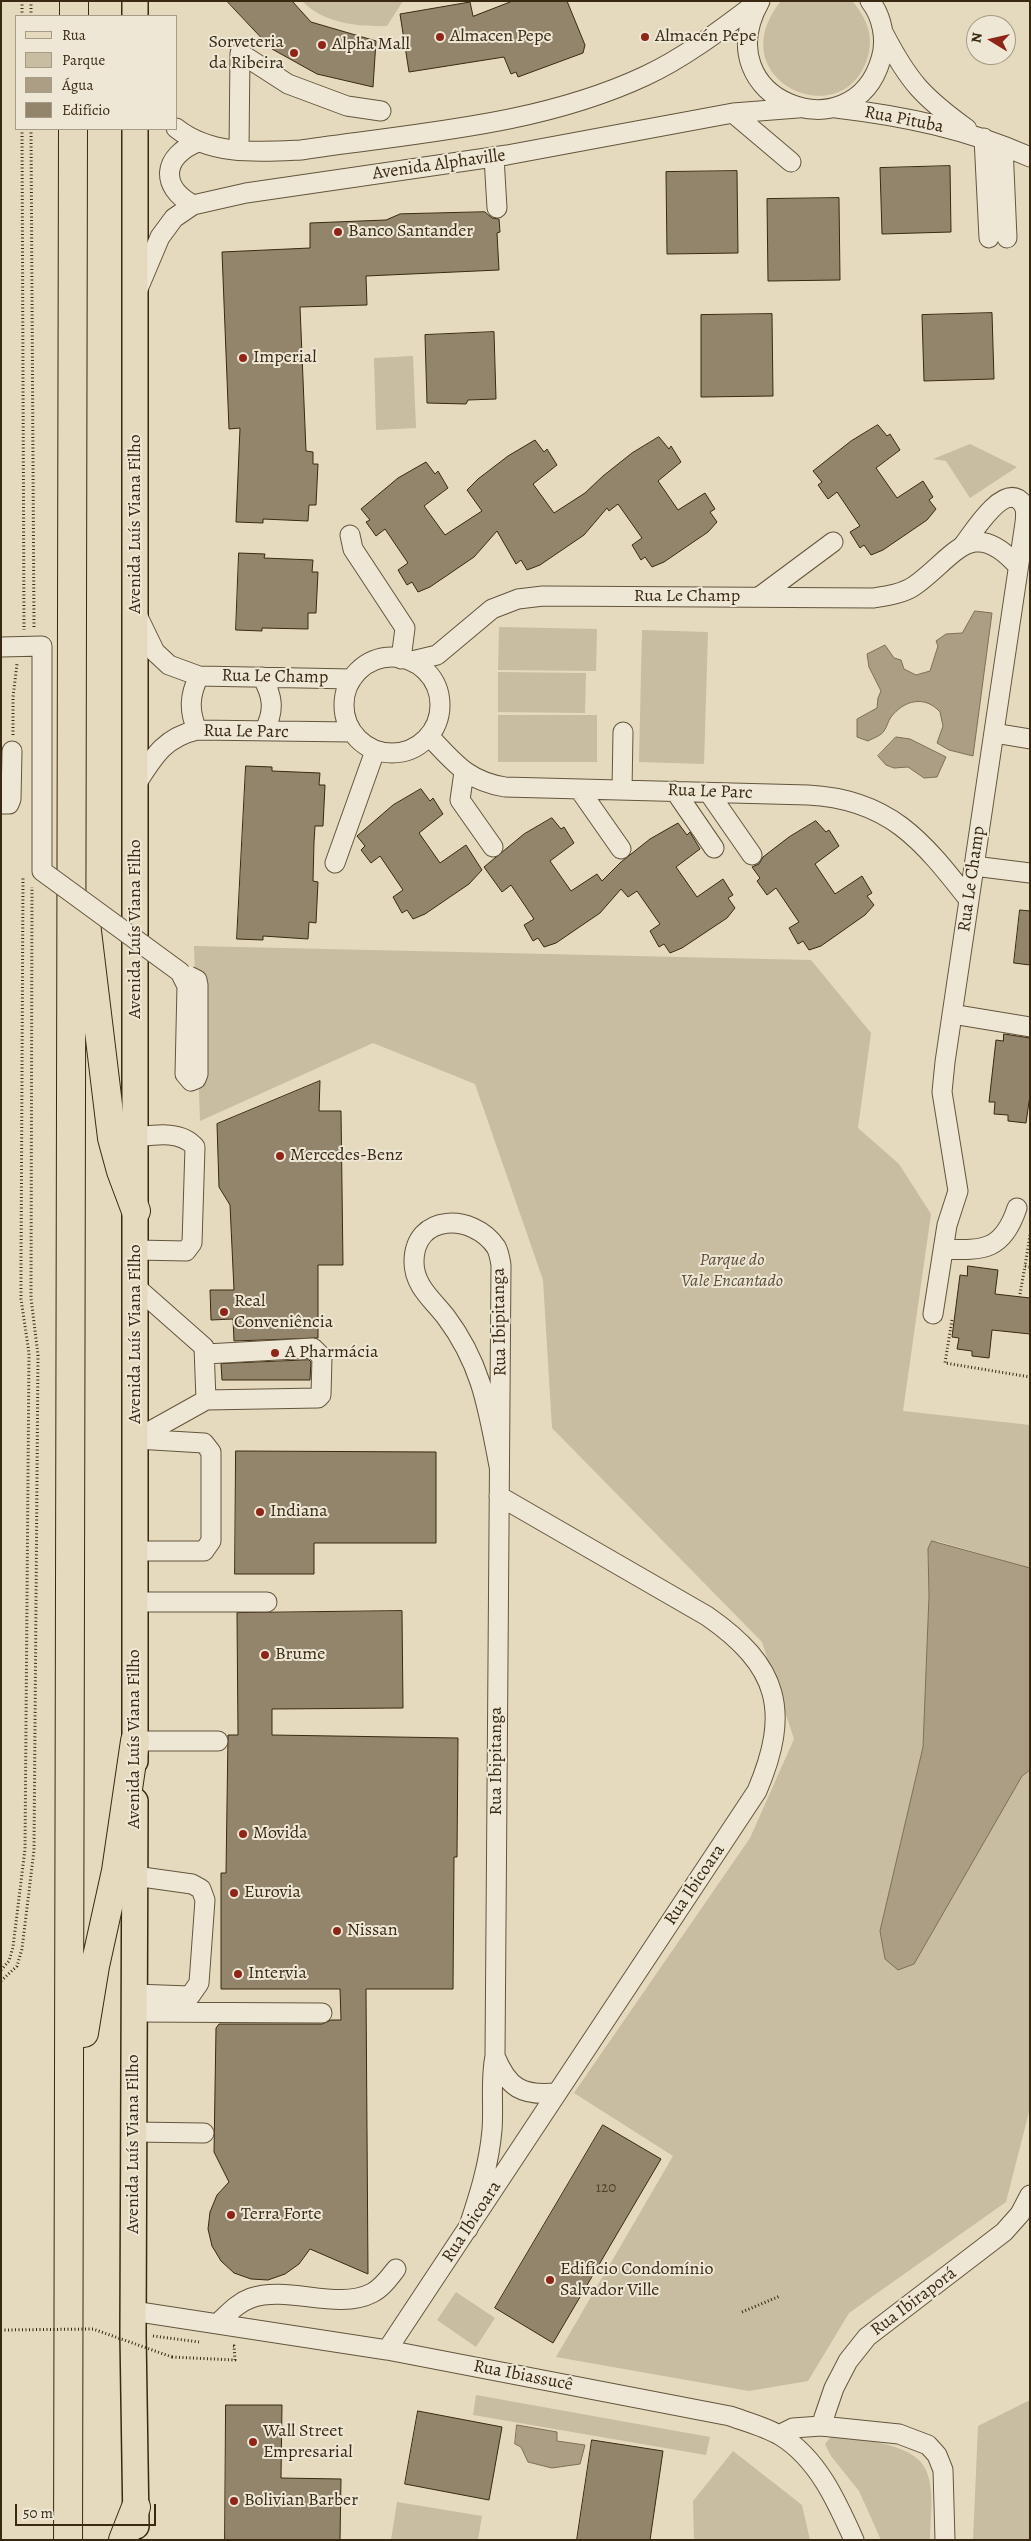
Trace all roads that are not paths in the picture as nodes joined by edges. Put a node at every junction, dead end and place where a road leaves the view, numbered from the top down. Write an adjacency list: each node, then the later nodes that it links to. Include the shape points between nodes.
1 (74, 1): 5 (highway)
2 (135, 1): 6 (main road)
3 (760, 1): 8 (street, Avenida Alphaville, via 747,35 748,54 754,72 780,101); 18 (street, Avenida Alphaville, via 645,76 540,112 301,150)
4 (873, 3): 7 (street, Avenida Alphaville)
5 (74, 15)
6 (135, 15)
7 (884, 33): 9 (street, Avenida Alphaville, via 878,71 852,100); 15 (street, Rua Pituba, via 914,84 930,102)
8 (798, 108): 9 (street, Avenida Alphaville); 11 (street, Avenida Alphaville)
9 (834, 108): 15 (street, Rua Pituba, via 894,115)
10 (381, 112): 18 (street, via 347,106 288,84 240,53)
11 (733, 113): 19 (street, Avenida Alphaville); 21 (street)
12 (178, 129): 16 (street, Avenida Alphaville)
13 (73, 130): 51 (highway)
14 (135, 130): 24 (main road, Avenida Luís Viana Filho)
15 (979, 136): 17 (street, Rua Pituba); 17 (street, via 998,238)
16 (198, 142): 18 (street, Avenida Alphaville); 22 (street, via 185,147 175,156 170,167 169,180 174,192)
17 (1003, 146): 20 (street, Rua Pituba)
18 (239, 150)
19 (494, 157): 22 (street, Avenida Alphaville, via 246,193); 23 (street)
20 (1030, 157)
21 (791, 162)
22 (193, 205): 24 (street, Avenida Alphaville, via 174,218 160,237)
23 (497, 208)
24 (134, 300): 31 (main road, Avenida Luís Viana Filho)
25 (350, 535): 33 (street, via 353,549 405,628)
26 (833, 542): 30 (street)
27 (964, 544): 28 (street, Rua Le Champ, via 996,504 1005,497 1015,497 1026,511); 29 (street, via 998,547); 30 (street, Rua Le Champ, via 912,588 893,595 873,598)
28 (1026, 547): 29 (street, Rua Le Champ)
29 (1018, 566): 41 (street, Rua Le Champ)
30 (759, 597): 33 (street, Rua Le Champ, via 543,596 518,599 492,608 437,656)
31 (136, 613): 34 (street, via 155,652 168,665); 47 (main road, Avenida Luís Viana Filho)
32 (1, 647): 62 (street, bridge, via 38,642 42,871 185,978 185,1074 191,1081 198,1074 198,985 197,980)
33 (407, 660): 36 (street, via 379,659 364,666); 42 (street, via 424,670 439,694 437,723)
34 (199, 676): 35 (street, Rua Le Champ); 37 (street, via 190,698 190,709)
35 (262, 677): 36 (street, Rua Le Champ); 38 (street, via 272,704 271,718)
36 (352, 679): 39 (street, via 344,700 344,711)
37 (198, 730): 38 (street, Rua Le Parc); 47 (street, Rua Le Parc, via 172,739 161,748)
38 (264, 731): 39 (street, Rua Le Parc)
39 (352, 732): 44 (street)
40 (623, 732): 49 (street)
41 (994, 733): 43 (street); 59 (street, Rua Le Champ)
42 (429, 736): 44 (street, via 405,752 390,754); 46 (street, Rua Le Parc)
43 (1030, 739)
44 (375, 750): 58 (street)
45 (12, 751): 53 (street, via 11,799 8,804)
46 (464, 772): 48 (street, Rua Le Parc, via 476,780 505,787); 54 (street, via 460,800)
47 (135, 786): 65 (main road, Avenida Luís Viana Filho)
48 (579, 789): 49 (street, Rua Le Parc); 56 (street)
49 (622, 790): 50 (street, Rua Le Parc)
50 (675, 791): 52 (street, Rua Le Parc); 55 (street)
51 (71, 792): 67 (highway, via 112,1138); 87 (highway)
52 (709, 793): 57 (street); 61 (street, Rua Le Parc, via 830,796 862,804 896,821 917,839)
53 (1, 804)
54 (493, 847)
55 (714, 848)
56 (621, 849)
57 (752, 855)
58 (335, 863)
59 (974, 866): 60 (street); 61 (street, Rua Le Champ)
60 (1030, 873)
61 (969, 900): 63 (street, Rua Le Champ)
62 (189, 976)
63 (952, 1014): 64 (street); 68 (street, Rua Le Champ, via 942,1092 958,1191 947,1225)
64 (1030, 1027)
65 (136, 1137): 67 (main road, Avenida Luís Viana Filho); 69 (street, via 170,1135 186,1139 194,1147 190,1248 186,1251)
66 (1017, 1208): 68 (street, via 1005,1235 995,1243 982,1249)
67 (136, 1211): 69 (main road, Avenida Luís Viana Filho)
68 (944, 1249): 71 (street)
69 (136, 1250): 70 (main road, Avenida Luís Viana Filho)
70 (136, 1286): 72 (street, via 201,1342); 74 (main road, Avenida Luís Viana Filho)
71 (933, 1314)
72 (206, 1354): 73 (street); 73 (street, via 313,1348 322,1357 321,1395 318,1398)
73 (206, 1400): 74 (street)
74 (136, 1439): 77 (main road, Avenida Luís Viana Filho); 77 (street, via 204,1443 211,1452 211,1541 204,1551)
75 (499, 1466): 75 (street, Rua Ibipitanga, via 501,1265 497,1248 472,1227 454,1222 437,1225 424,1233 417,1247 414,1262 417,1279 463,1343 478,1372 488,1404); 76 (street, Rua Ibipitanga)
76 (499, 1496): 85 (street, Rua Ibipitanga); 86 (street, Rua Ibicoara, via 734,1634 756,1660 770,1684 776,1708 770,1760 757,1791)
77 (136, 1551): 78 (main road, Avenida Luís Viana Filho)
78 (136, 1602): 79 (street); 81 (main road, Avenida Luís Viana Filho)
79 (267, 1602)
80 (218, 1741): 81 (street)
81 (136, 1742): 82 (main road, Avenida Luís Viana Filho); 87 (highway, via 122,1838 95,1966)
82 (135, 1876): 83 (main road, Avenida Luís Viana Filho); 83 (street, via 192,1884 201,1889 205,1900 196,1990 190,1996)
83 (134, 2003): 84 (street); 88 (main road, Avenida Luís Viana Filho)
84 (322, 2013)
85 (495, 2056): 86 (street, Rua Ibipitanga, via 502,2074 512,2085 526,2092); 91 (street, Rua Ibipitanga, via 491,2076 492,2128 488,2160)
86 (556, 2093): 91 (street, Rua Ibicoara)
87 (70, 2116): 99 (highway)
88 (134, 2132): 89 (street); 93 (main road, Avenida Luís Viana Filho)
89 (204, 2133)
90 (1030, 2195): 96 (street, Rua Ibiraporá, via 1020,2214 1004,2232 867,2337 841,2375)
91 (468, 2228): 95 (street, Rua Ibicoara)
92 (396, 2269): 94 (street, via 373,2293 360,2298 265,2294 237,2305)
93 (133, 2311): 94 (street, Rua Ibiassucê); 98 (main road, Avenida Luís Viana Filho)
94 (217, 2324): 95 (street, Rua Ibiassucê)
95 (387, 2350): 97 (street, Rua Ibiassucê, via 730,2416)
96 (821, 2426): 97 (street, via 793,2428); 103 (street, via 899,2434 928,2445 937,2455 943,2470)
97 (779, 2435): 102 (street, Rua Ibiassucê, via 794,2445 819,2473)
98 (136, 2507): 100 (highway); 101 (main road, Avenida Luís Viana Filho)
99 (68, 2540)
100 (123, 2540)
101 (136, 2540)
102 (854, 2540)
103 (945, 2540)

